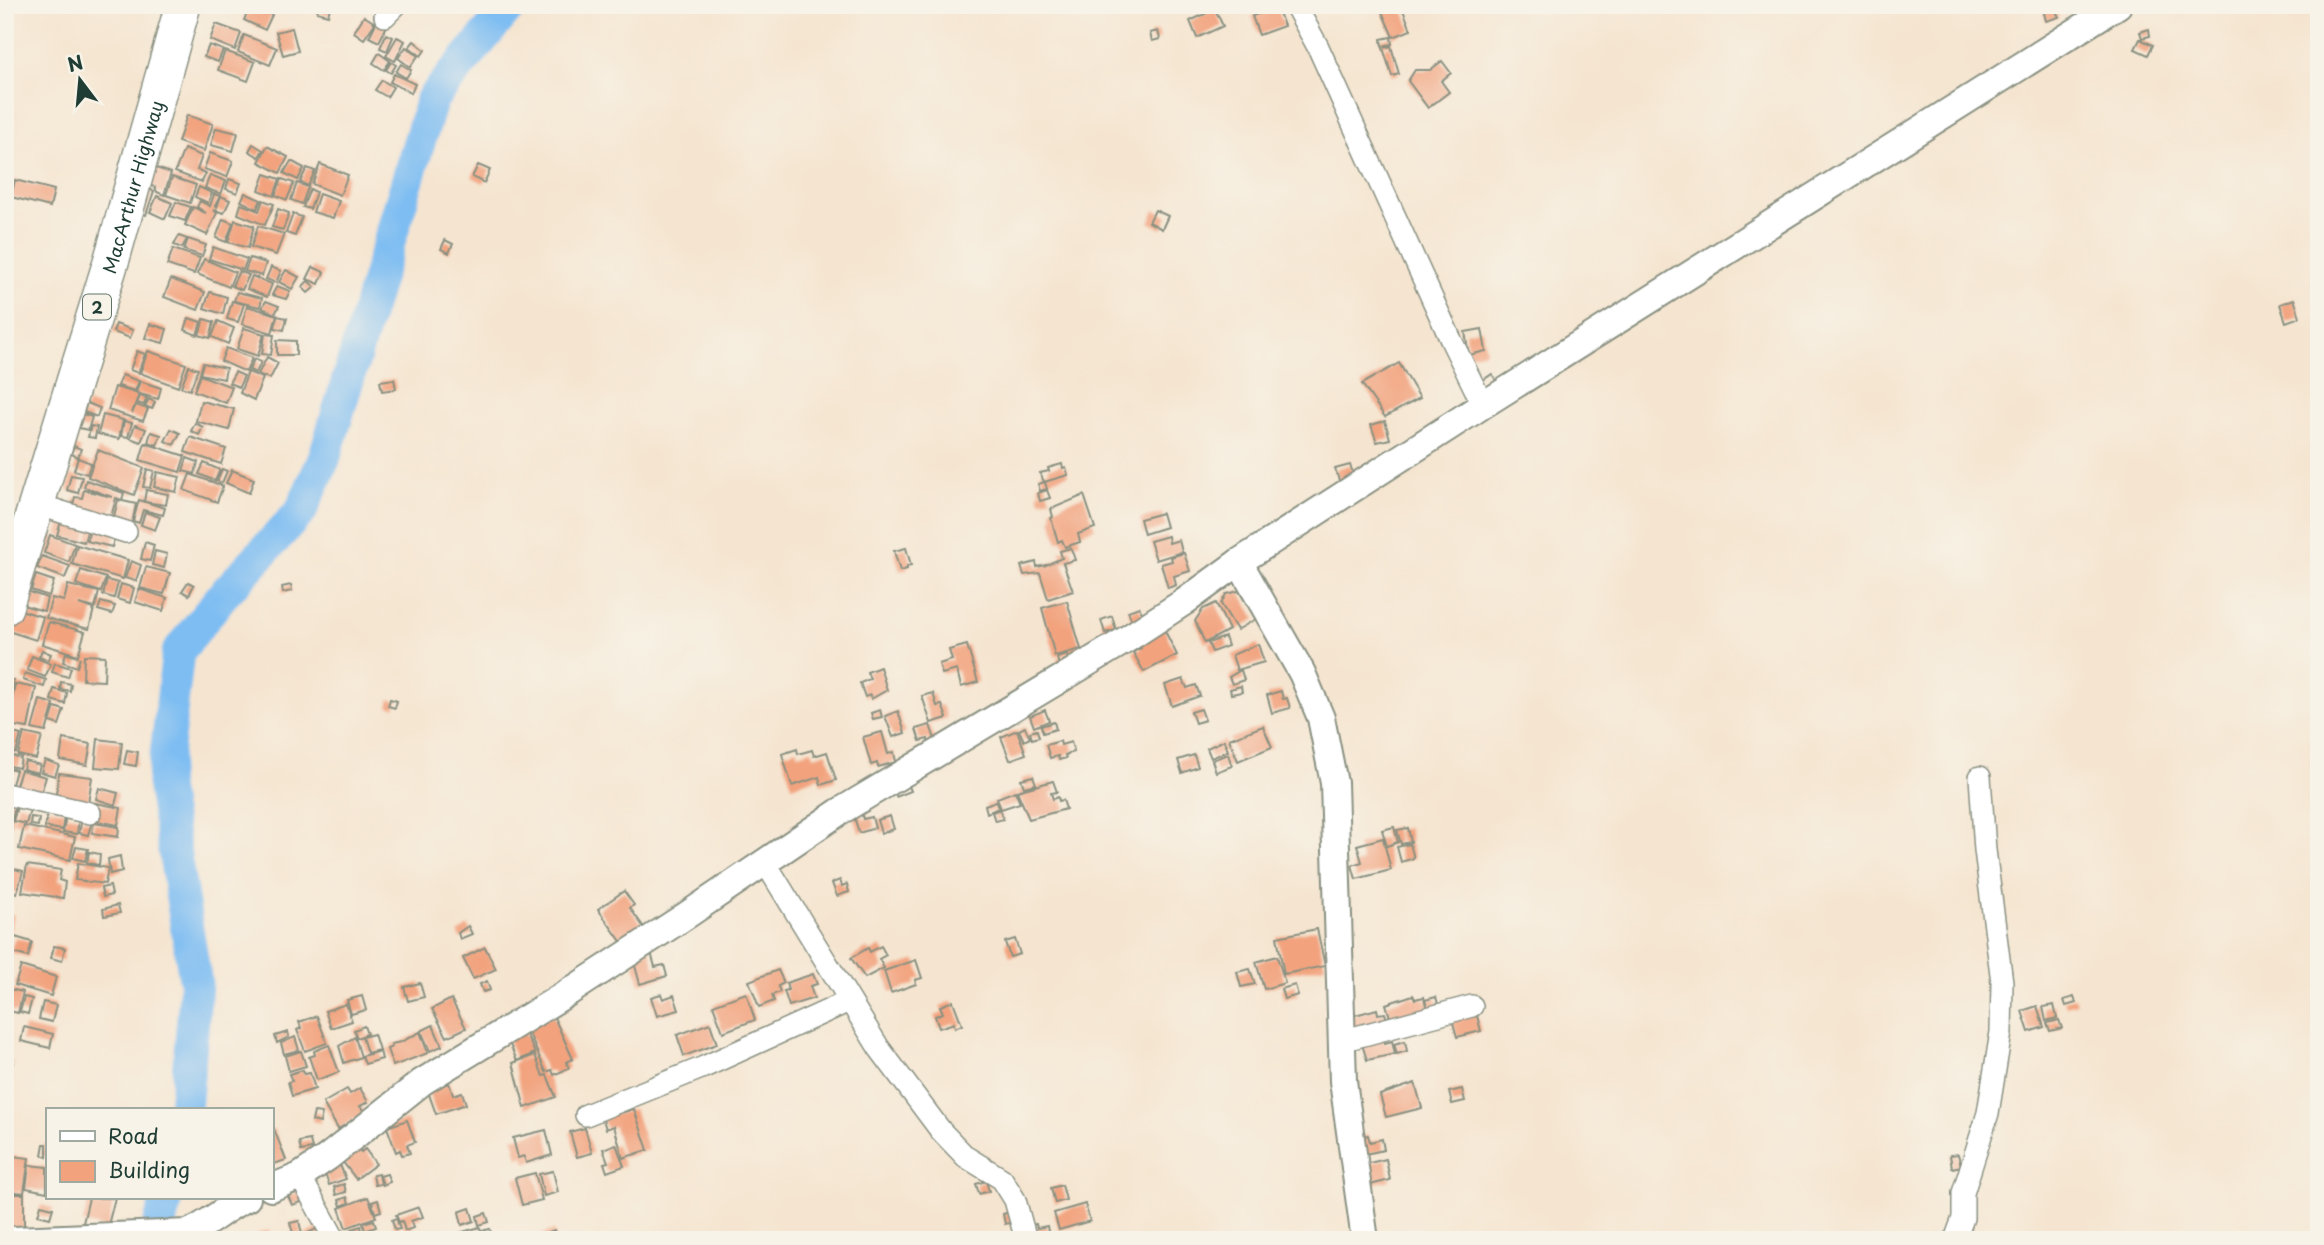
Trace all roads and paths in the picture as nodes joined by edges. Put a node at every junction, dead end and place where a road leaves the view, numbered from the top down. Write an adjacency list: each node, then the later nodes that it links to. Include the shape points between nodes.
1 (183, 5): 5 (highway, MacArthur Highway / 2)
2 (1295, 5): 4 (street)
3 (2118, 5): 4 (street)
4 (1483, 405): 7 (street)
5 (36, 504): 6 (street); 8 (highway, MacArthur Highway / 2)
6 (126, 532)
7 (1239, 562): 12 (street, via 1124,641 839,812); 15 (street, via 1302,673 1321,718 1334,783)
8 (5, 607)
9 (1980, 777): 24 (street, via 2002,982 2001,1032 1988,1113 1963,1193 1963,1218)
10 (5, 794): 11 (street)
11 (90, 813)
12 (765, 862): 13 (street); 17 (street, via 581,985 422,1082)
13 (849, 1001): 16 (street); 22 (street, via 941,1131 966,1157 1002,1179 1015,1200)
14 (1472, 1006): 15 (street)
15 (1341, 1041): 23 (street)
16 (586, 1115)
17 (300, 1175): 18 (street); 21 (street)
18 (273, 1187)
19 (242, 1200): 20 (street, via 188,1233)
20 (13, 1240)
21 (335, 1240)
22 (1026, 1240)
23 (1366, 1240)
24 (1955, 1240)

